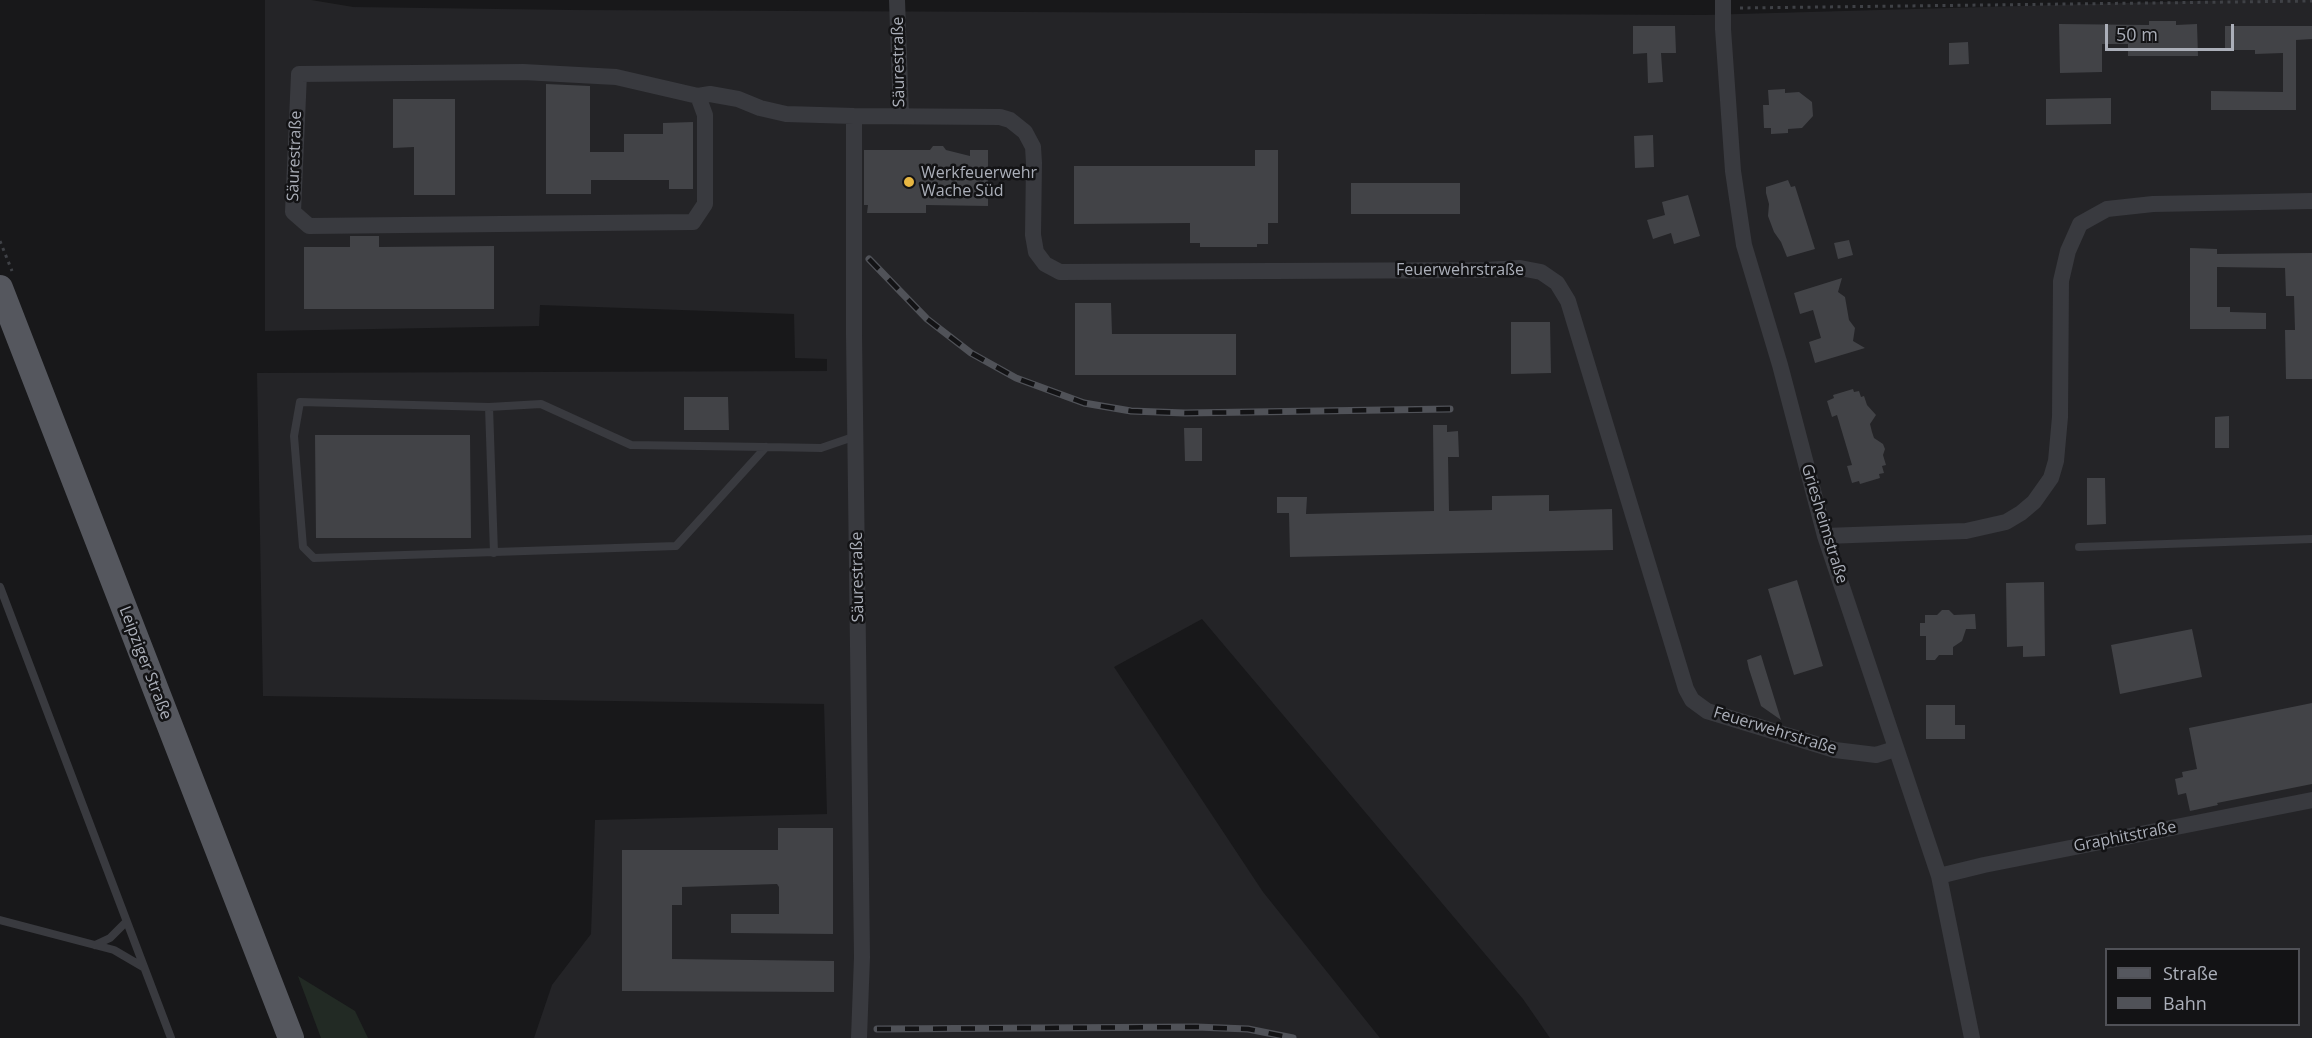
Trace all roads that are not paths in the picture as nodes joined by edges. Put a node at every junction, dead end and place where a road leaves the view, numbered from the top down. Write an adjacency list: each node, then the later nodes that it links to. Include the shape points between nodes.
1 (897, 0): 4 (street, Säurestraße)
2 (1723, 4): 11 (street, Griesheimstraße, via 1732,160 1740,224)
3 (698, 96): 3 (street, Säurestraße, via 616,77 535,72 299,74 293,212 309,226 693,222 705,204 705,115); 5 (street, Säurestraße, via 738,99 786,114)
4 (901, 115): 5 (street, Säurestraße); 16 (street, Feuerwehrstraße, via 1000,117 1025,132 1034,155 1034,244 1041,259 1060,272 1520,268 1549,277 1568,301 1692,700 1707,711 1835,750 1876,755)
5 (854, 116): 9 (street, Säurestraße)
6 (2312, 201): 11 (street, via 2153,204 2107,209 2080,225 2068,250 2061,281 2056,461 2051,478 2034,502 2006,522 1966,531)
7 (0, 288): 24 (main road, Leipziger Straße)
8 (489, 406): 10 (lane, via 541,404 631,445); 14 (lane); 14 (lane, via 300,402 294,436 303,547 314,558)
9 (856, 436): 10 (lane, via 821,448); 25 (street, Säurestraße, via 862,945)
10 (766, 447): 14 (lane, via 676,546)
11 (1825, 536): 16 (street, Griesheimstraße)
12 (2312, 539): 13 (lane)
13 (2079, 547)
14 (494, 553)
15 (0, 586): 20 (lane)
16 (1895, 749): 18 (street, Griesheimstraße)
17 (2312, 800): 18 (street, Graphitstraße)
18 (1939, 876): 26 (street, Griesheimstraße)
19 (0, 920): 21 (lane)
20 (126, 922): 21 (lane, via 110,938); 22 (lane)
21 (95, 945): 22 (lane, via 114,950)
22 (143, 967): 23 (lane)
23 (171, 1038)
24 (291, 1038)
25 (859, 1038)
26 (1972, 1038)

